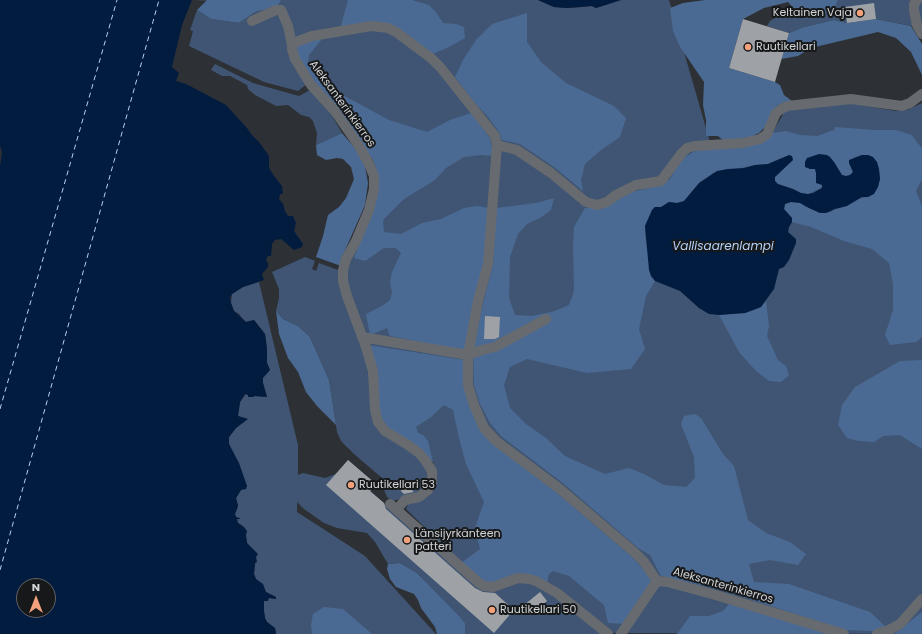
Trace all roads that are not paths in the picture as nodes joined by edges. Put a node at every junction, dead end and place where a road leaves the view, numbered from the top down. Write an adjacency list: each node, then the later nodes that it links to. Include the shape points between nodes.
1 (917, 0): 3 (lane, via 914,10)
2 (252, 21): 4 (lane, Aleksanterinkierros, via 280,10 288,26)
3 (922, 34)
4 (292, 45): 6 (lane, via 312,36 371,26 388,28 441,68 495,136); 8 (lane, Aleksanterinkierros, via 292,53 311,85 348,130 374,176 369,210 343,270 344,289)
5 (922, 94): 6 (lane, via 902,106 851,99 787,106 776,113 766,134 760,139 687,148 661,181 636,186 597,205 586,202 551,173 517,150)
6 (498, 145): 9 (lane, via 488,264)
7 (546, 319): 9 (lane, via 495,347)
8 (362, 337): 9 (lane); 12 (lane, Aleksanterinkierros, via 373,371 378,422 385,431 419,453 432,471 432,482 428,490 419,497 405,500 394,507 484,586 493,586 518,578 536,581 557,592)
9 (468, 355): 10 (lane, via 468,385 484,428 496,441 560,489 634,552)
10 (657, 581): 13 (lane, Aleksanterinkierros); 14 (lane, Aleksanterinkierros, via 719,596)
11 (922, 600): 15 (lane, via 900,624)
12 (608, 634)
13 (621, 634)
14 (844, 634)
15 (877, 634)

